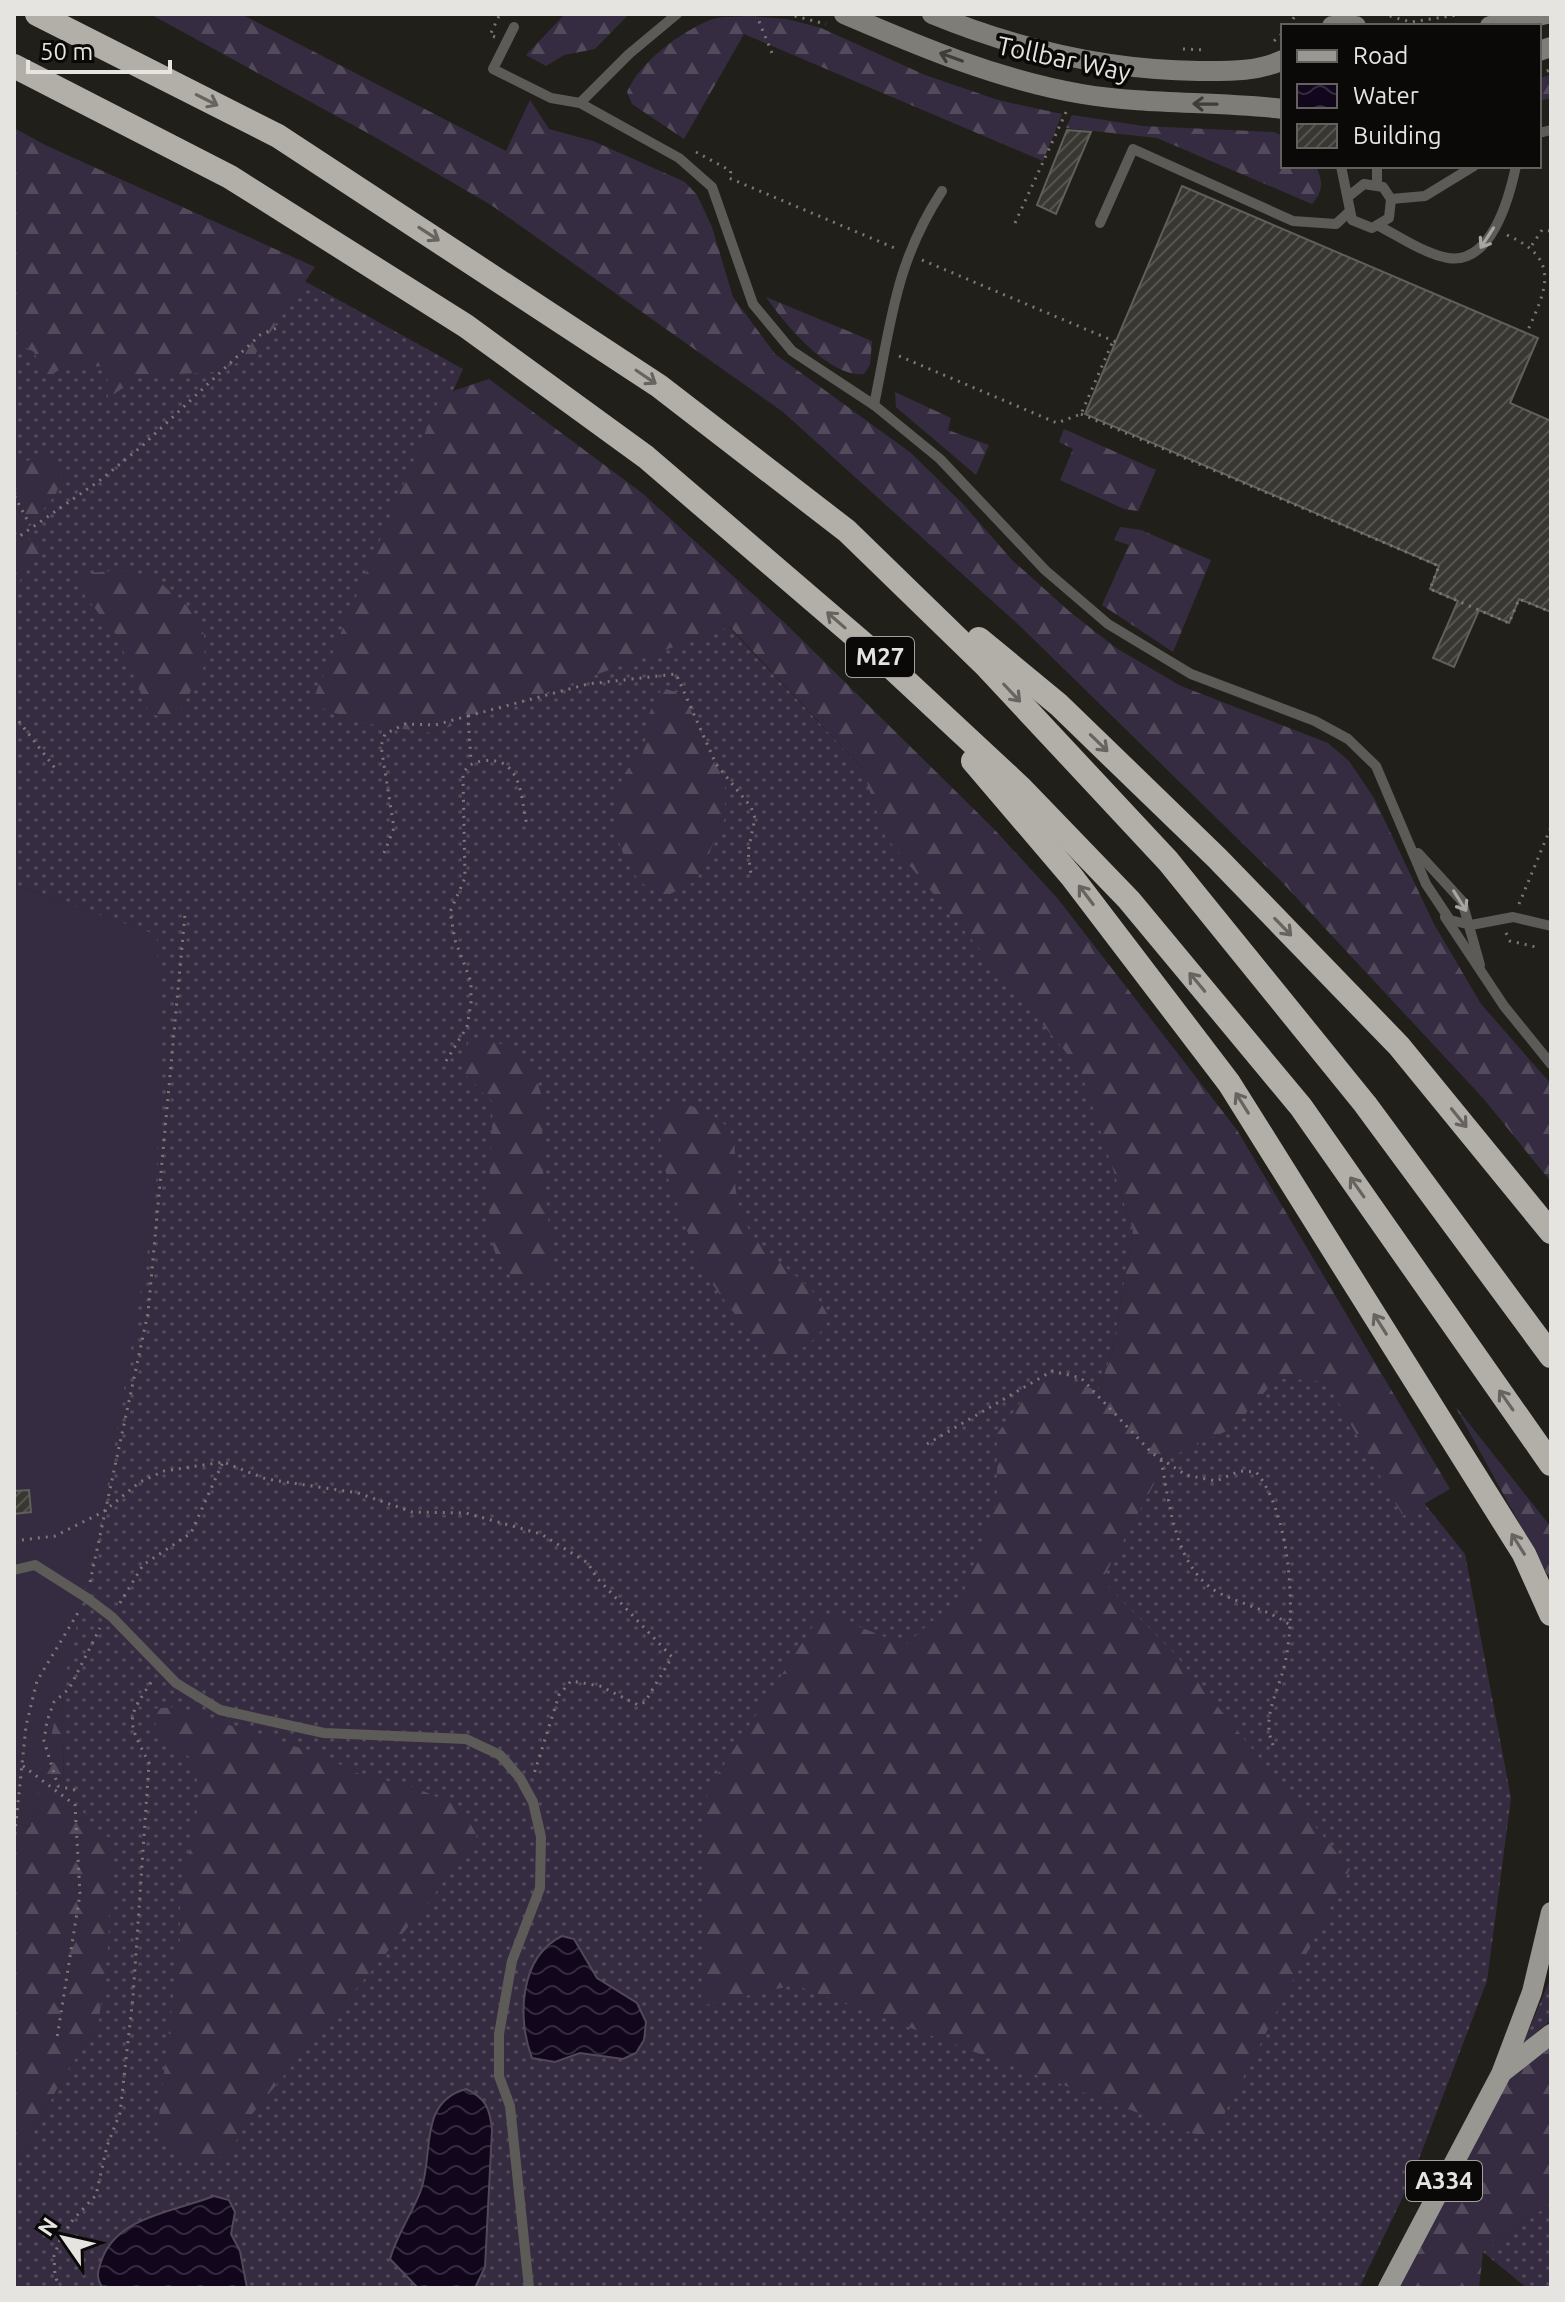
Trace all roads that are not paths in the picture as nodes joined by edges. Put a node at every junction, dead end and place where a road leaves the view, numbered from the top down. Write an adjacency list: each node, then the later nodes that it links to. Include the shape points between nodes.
1 (37, 14): 24 (highway, M27, one-way to 24, via 278,136 659,386)
2 (677, 14): 10 (lane)
3 (844, 14): 11 (main road, Tollbar Way, one-way to 3, via 1153,103 1081,93 986,70)
4 (932, 14): 8 (main road, Tollbar Way, via 1015,44 1143,69 1250,71)
5 (1547, 14): 6 (main road)
6 (1500, 24)
7 (514, 27): 10 (lane, via 493,69 551,98)
8 (1281, 61)
9 (14, 66): 25 (highway, M27, one-way to 9, via 646,457 466,326 230,177)
10 (580, 103): 23 (lane, via 679,158 712,187 753,304 792,351)
11 (1281, 109)
12 (1342, 168): 18 (lane)
13 (1377, 168): 16 (lane)
14 (1471, 168): 19 (lane, via 1425,196)
15 (1515, 168): 22 (lane, one-way to 22, via 1494,229 1476,254 1463,259 1433,253)
16 (1377, 184): 18 (lane, via 1358,186); 19 (lane)
17 (942, 191): 23 (lane, via 908,254)
18 (1349, 196): 20 (lane)
19 (1391, 199): 22 (lane, via 1389,218)
20 (1348, 213): 21 (lane, via 1336,224 1293,221 1133,149); 22 (lane, via 1364,228)
21 (1100, 223)
22 (1379, 226)
23 (874, 405): 26 (lane, via 940,459 1045,570 1108,624 1191,674 1315,721 1348,739 1376,766)
24 (847, 531): 32 (highway, M27, one-way to 32, via 1059,705 1217,858 1399,1046); 33 (highway, M27, one-way to 33, via 987,667 1168,861 1365,1104)
25 (892, 668): 34 (highway, M27, one-way to 25, via 1301,1107 1200,985 1043,810); 36 (highway, M27, one-way to 25, via 1524,1554 1229,1083 1072,877)
26 (1410, 842): 27 (lane); 28 (lane, one-way to 28, via 1462,901)
27 (1443, 914): 28 (lane); 30 (lane)
28 (1471, 925): 29 (lane, via 1513,917); 30 (lane, via 1477,958)
29 (1551, 926)
30 (1493, 991): 31 (lane)
31 (1551, 1064)
32 (1551, 1232)
33 (1551, 1356)
34 (1551, 1464)
35 (14, 1570): 40 (lane, via 35,1565 87,1598 194,1697 220,1710 289,1728 466,1739 500,1755 528,1793 541,1837 540,1888 512,1961 499,2034 499,2076 510,2106)
36 (1551, 1614)
37 (1551, 1912): 39 (main road, A334, via 1532,1992)
38 (1551, 2034): 39 (main road, A334)
39 (1501, 2074): 41 (main road, A334)
40 (529, 2288)
41 (1388, 2288)

